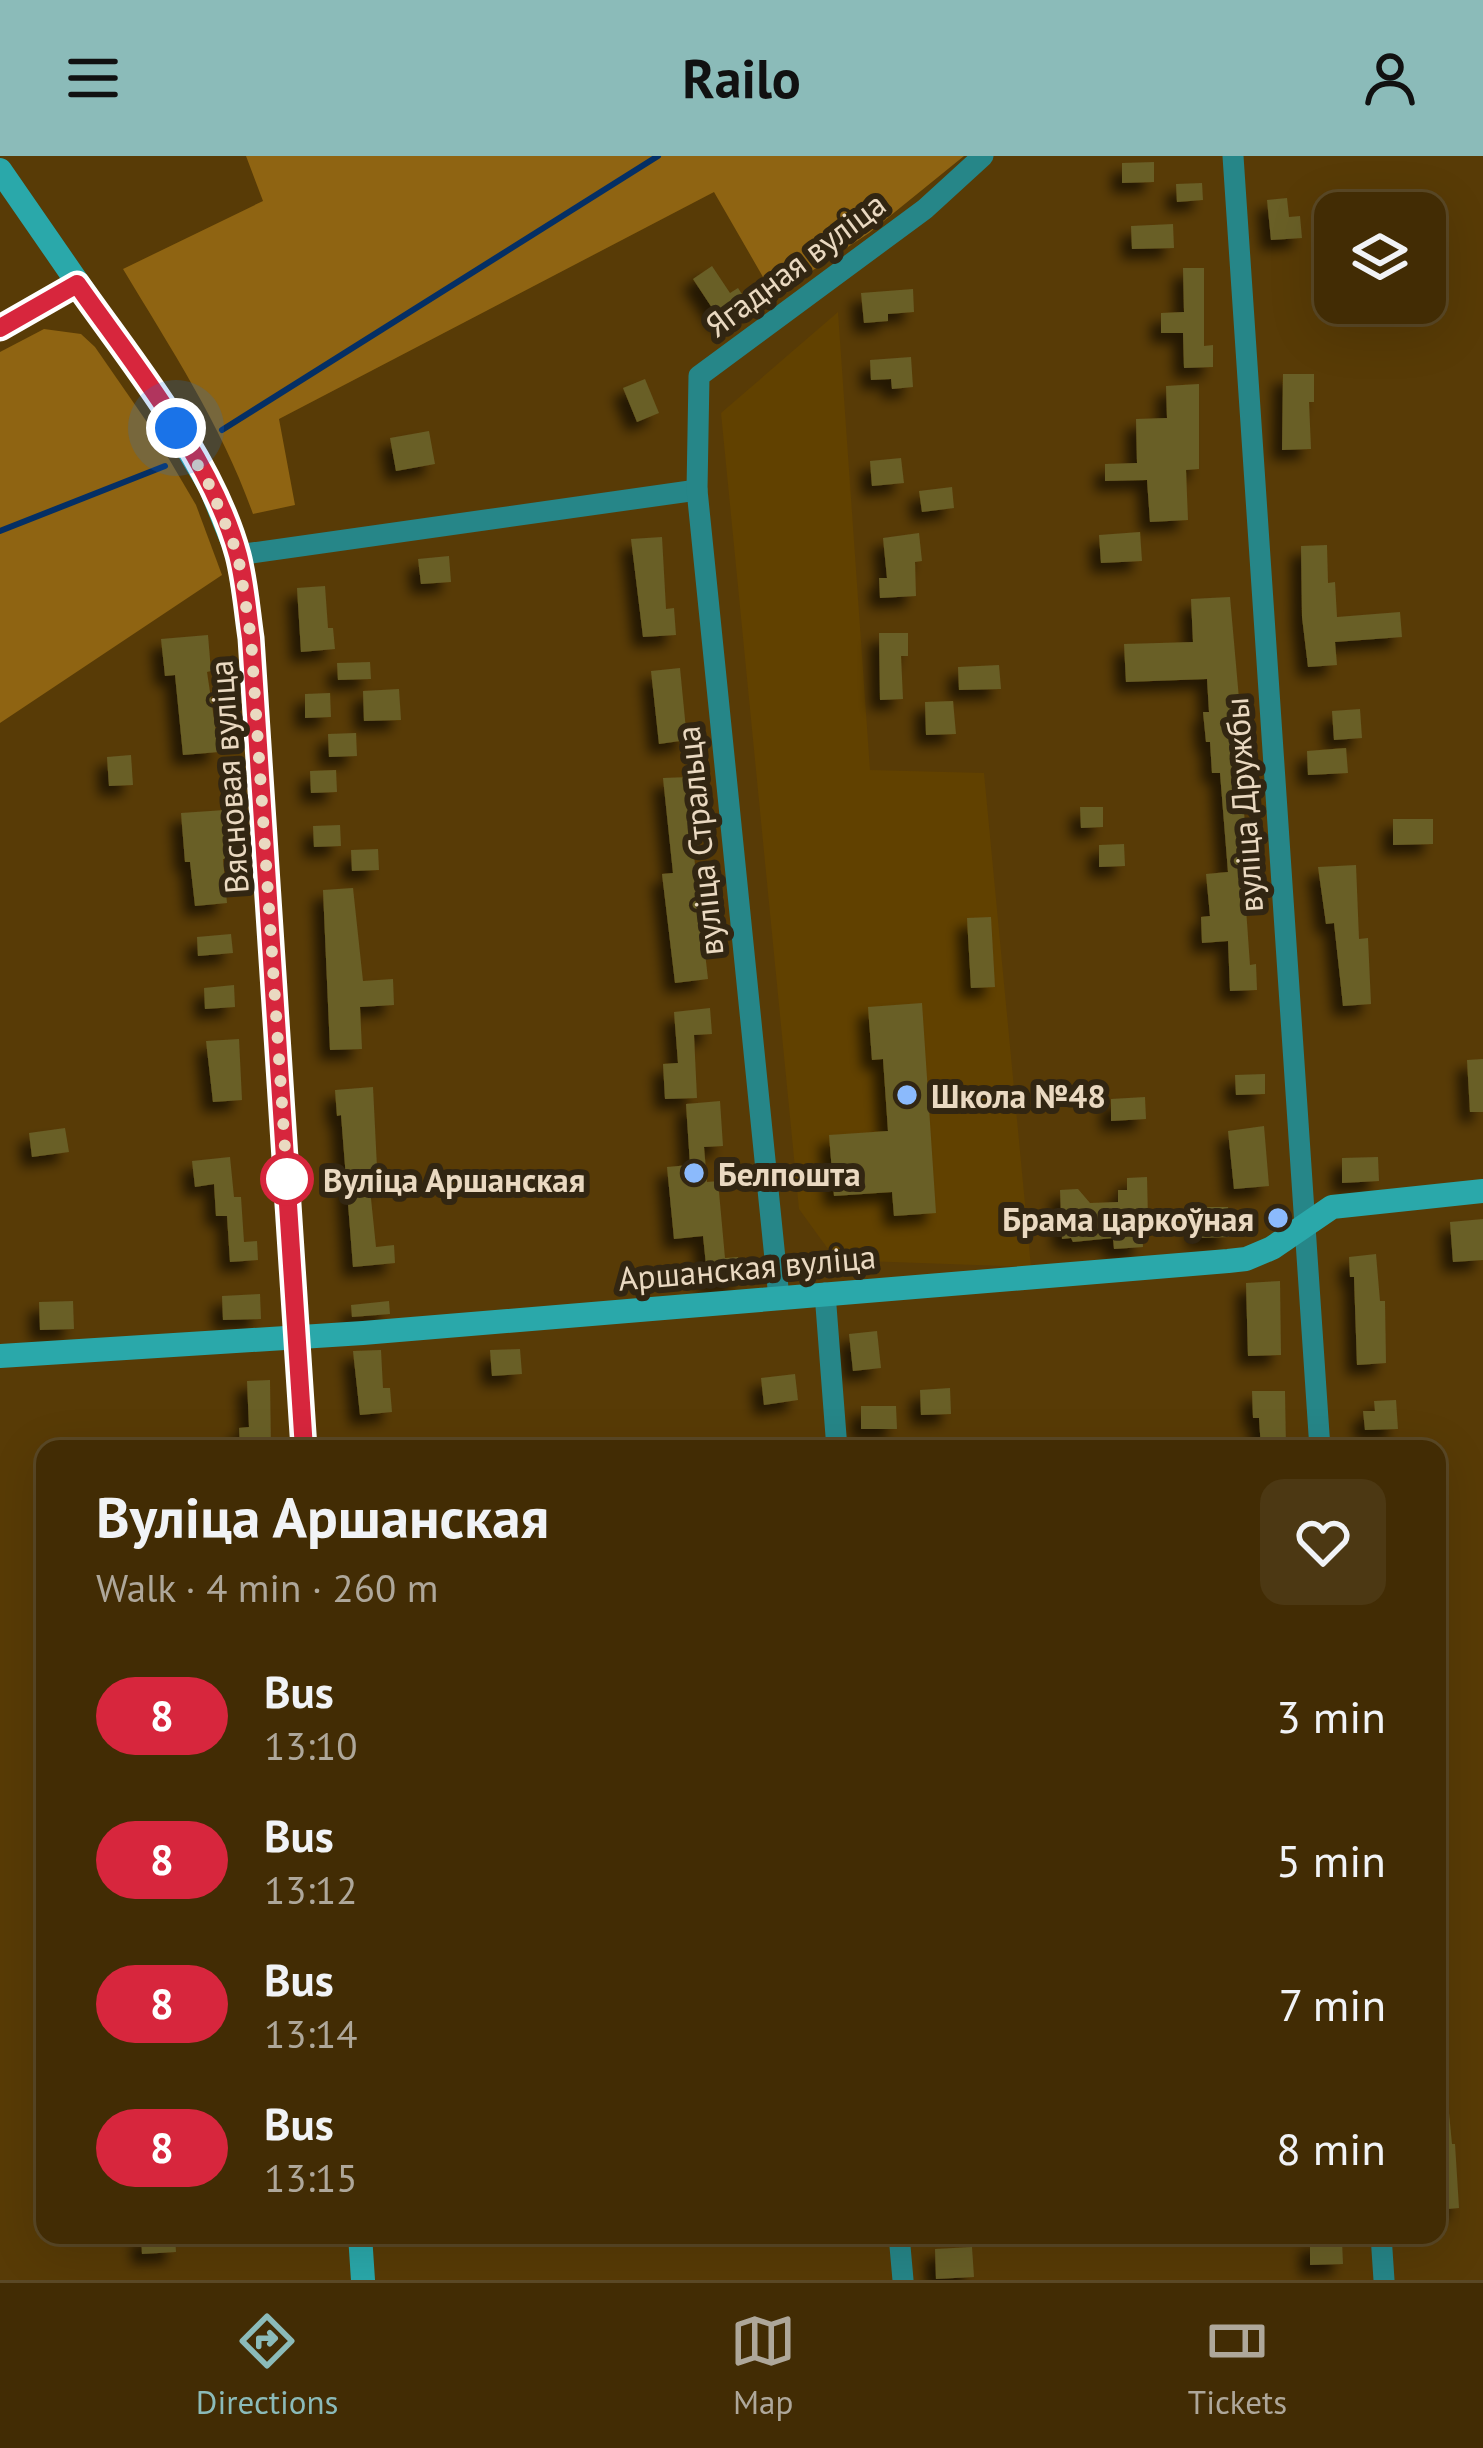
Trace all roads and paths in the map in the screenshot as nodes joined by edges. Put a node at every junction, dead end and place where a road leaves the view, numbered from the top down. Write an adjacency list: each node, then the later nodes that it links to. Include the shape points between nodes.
1 (983, 156): 6 (street, Ягадная вуліца, via 925,209)
2 (1233, 156): 10 (street, вуліца Дружбы)
3 (0, 170): 4 (street, Вясновая вуліца)
4 (77, 284): 5 (street); 8 (street, Вясновая вуліца, via 210,486)
5 (0, 328)
6 (699, 376): 7 (street, вуліца Стральца)
7 (697, 490): 8 (street); 12 (street, вуліца Стральца)
8 (238, 555): 13 (street, Вясновая вуліца, via 251,638)
9 (1483, 1191): 10 (street, Аршанская вуліца, via 1348,1203)
10 (1304, 1228): 11 (street, Аршанская вуліца, via 1246,1259); 17 (street, вуліца Дружбы)
11 (825, 1293): 12 (street, Аршанская вуліца); 16 (street)
12 (778, 1298): 13 (street, Аршанская вуліца)
13 (297, 1336): 14 (street, Аршанская вуліца); 15 (street, Вясновая вуліца)
14 (0, 1356)
15 (303, 1440)
16 (836, 1440)
17 (1319, 1440)
18 (361, 2244): 21 (street)
19 (900, 2244): 22 (street)
20 (1382, 2244): 23 (street)
21 (363, 2280)
22 (903, 2280)
23 (1384, 2280)

